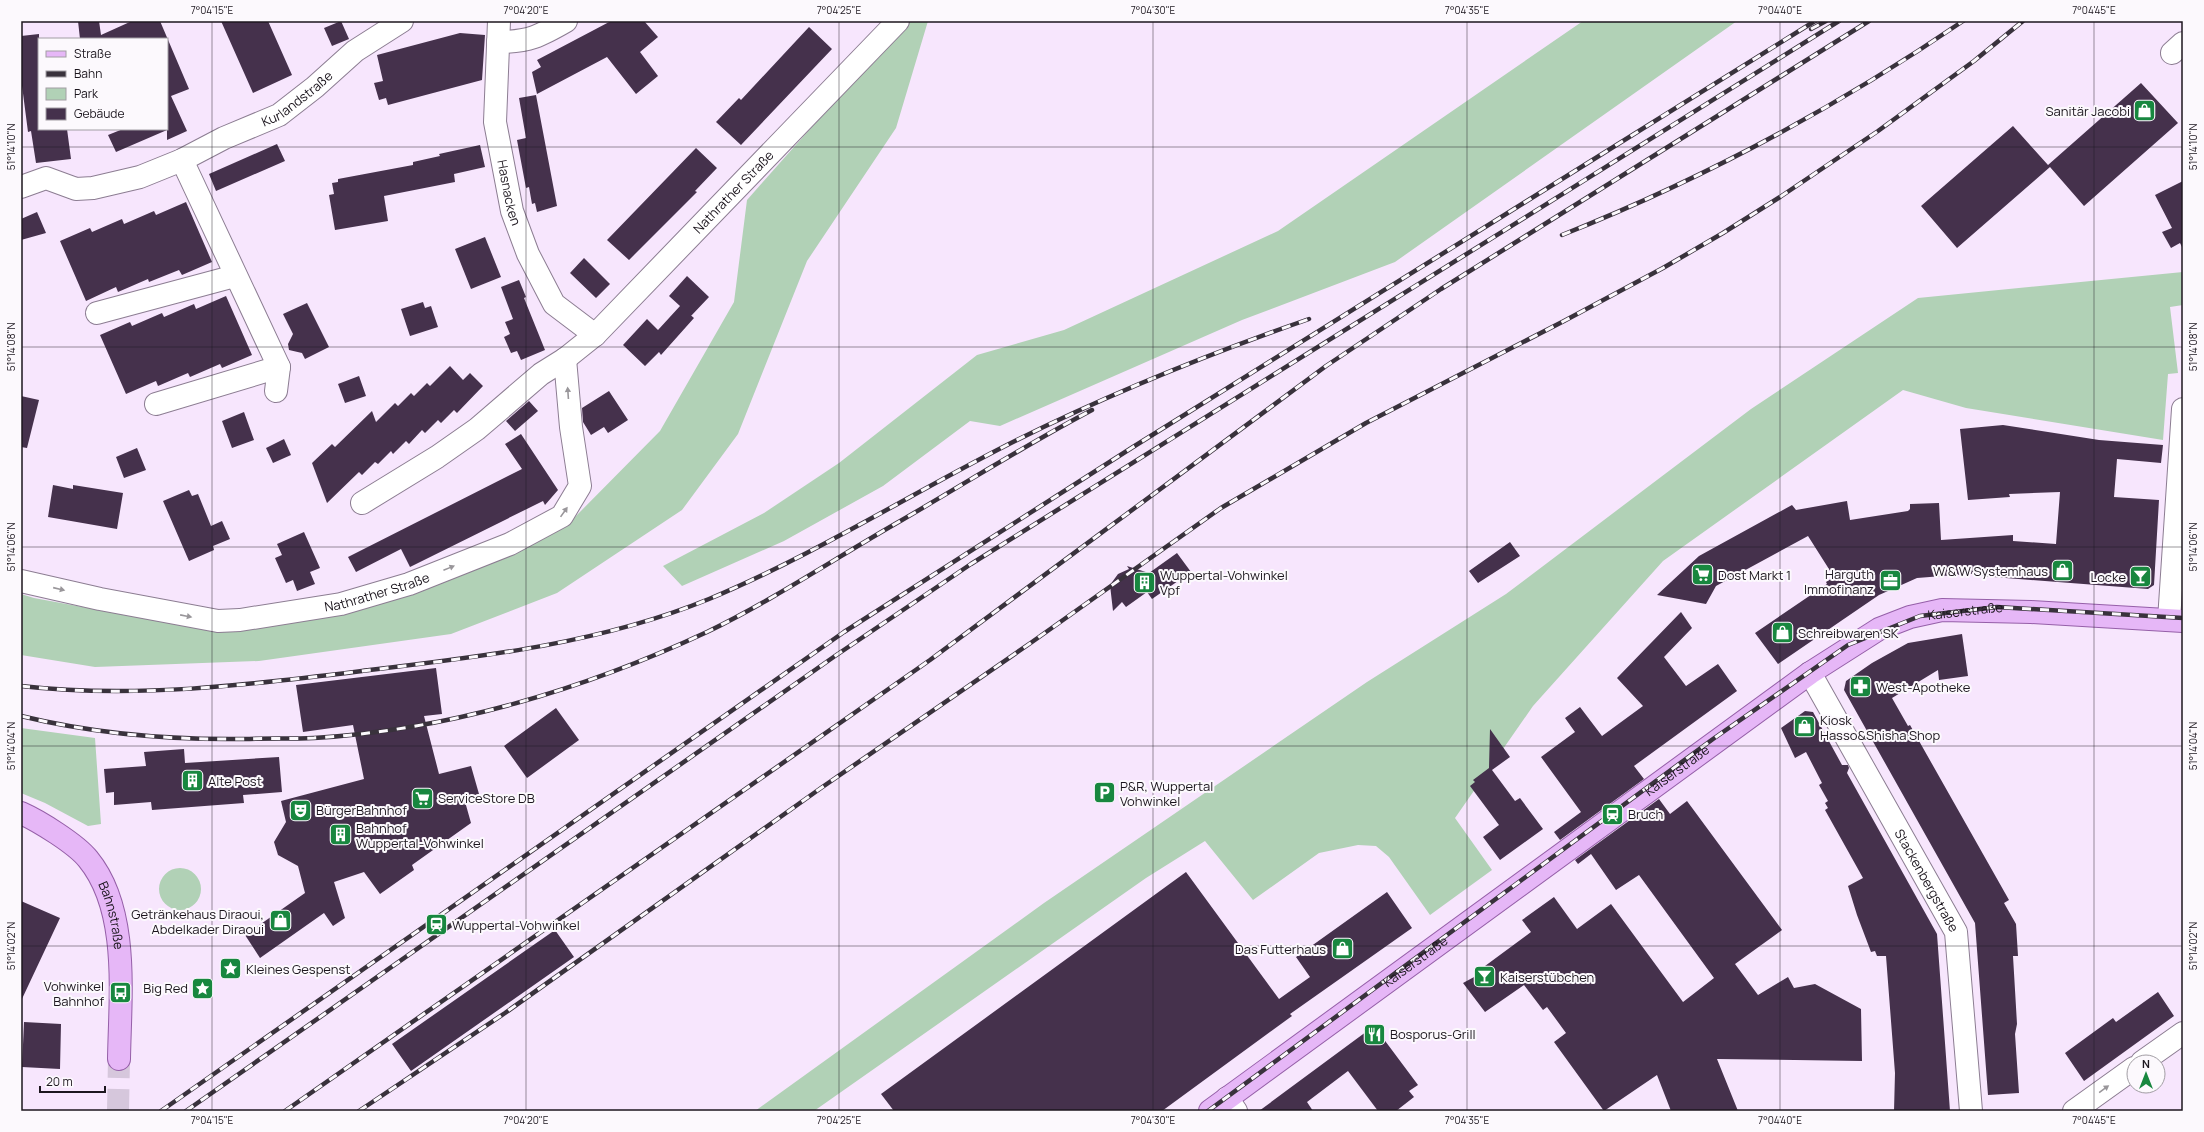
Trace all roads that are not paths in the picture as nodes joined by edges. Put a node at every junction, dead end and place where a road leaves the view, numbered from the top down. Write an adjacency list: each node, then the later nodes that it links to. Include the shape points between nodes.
1 (402, 21): 6 (street, Kurlandstraße, via 355,51 279,115 224,138)
2 (499, 21): 5 (street, Hasnacken)
3 (566, 21): 5 (street, via 535,38 517,42)
4 (898, 21): 10 (street, Nathrather Straße)
5 (498, 42): 10 (street, Hasnacken, via 495,122 512,211 528,254 554,304)
6 (182, 160): 7 (street, Kurlandstraße, via 140,177 100,186 76,189 46,178); 8 (street)
7 (21, 187)
8 (235, 276): 9 (street); 12 (street)
9 (97, 313)
10 (595, 335): 11 (street, Nathrather Straße)
11 (566, 359): 16 (street, Nathrather Straße, via 541,374 454,445); 17 (street, Nathrather Straße, one-way to 11, via 198,618 240,620 341,604 409,584 510,544 562,516 580,486 571,427)
12 (279, 367): 13 (street); 14 (street)
13 (276, 391)
14 (156, 404)
15 (2183, 409): 18 (street)
16 (362, 503)
17 (21, 581)
18 (2176, 621): 19 (main road, Kaiserstraße, via 2008,611 1942,610 1910,617 1879,629)
19 (1810, 673): 25 (main road, Kaiserstraße); 26 (street, Stackenbergstraße, via 1956,932)
20 (21, 813): 23 (main road, Bahnstraße, via 65,839 88,858 106,889 113,908 118,936)
21 (2183, 1033): 22 (street)
22 (2153, 1054)
23 (119, 1058)
24 (2126, 1074): 27 (street, one-way to 24)
25 (1224, 1107)
26 (1972, 1111)
27 (2074, 1111)

